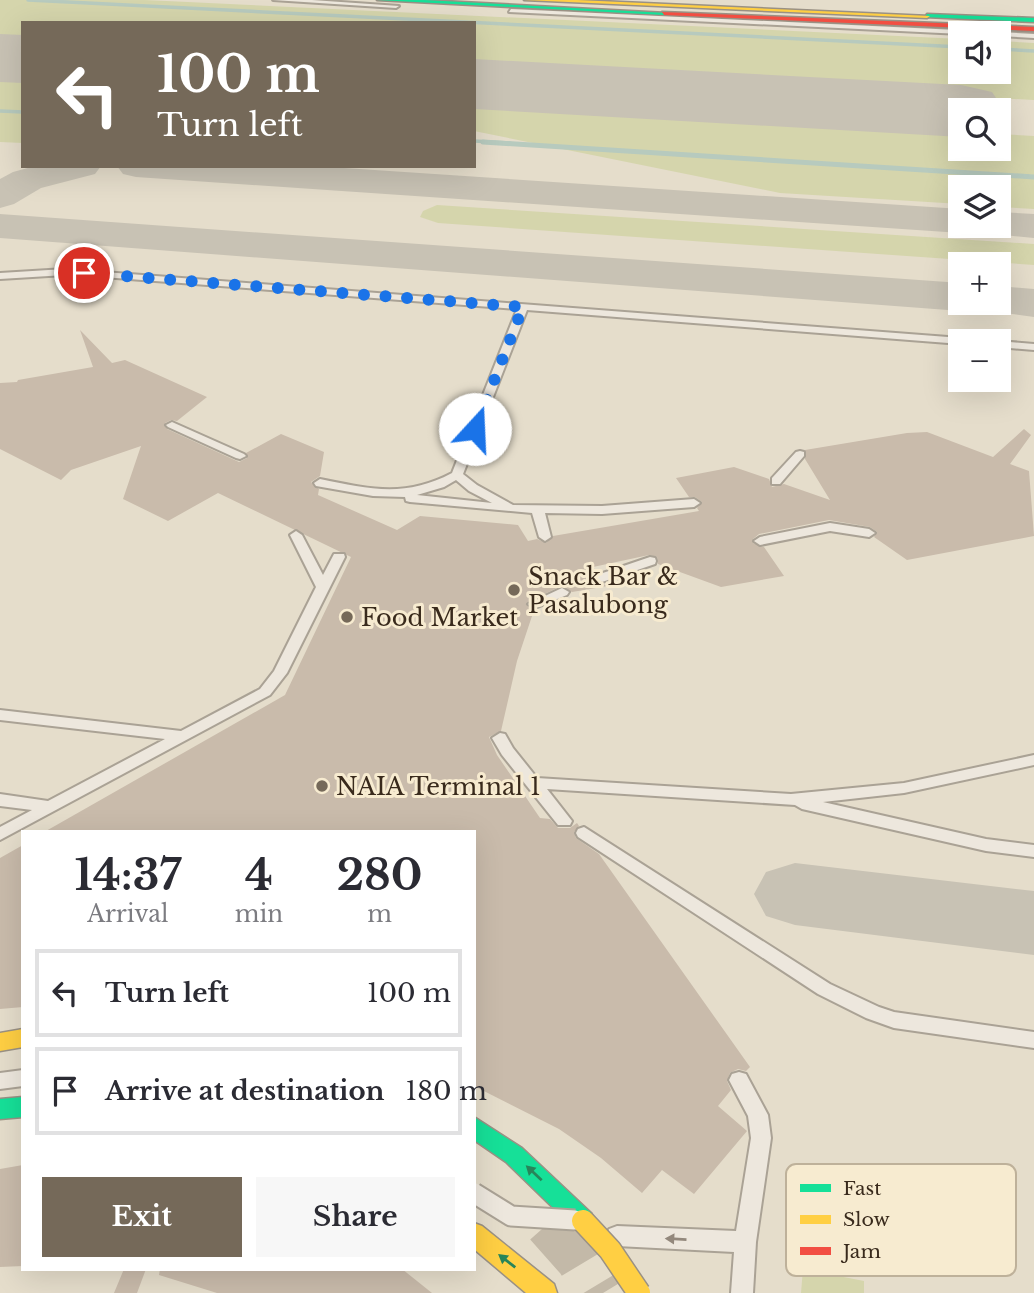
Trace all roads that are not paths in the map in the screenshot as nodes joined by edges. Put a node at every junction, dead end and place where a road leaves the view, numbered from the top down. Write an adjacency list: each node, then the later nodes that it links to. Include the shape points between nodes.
1 (276, 0): 12 (lane)
2 (380, 0): 8 (main road)
3 (454, 0): 8 (main road)
4 (527, 0): 5 (main road)
5 (613, 2): 6 (main road)
6 (650, 3): 7 (main road)
7 (743, 5): 9 (main road)
8 (1034, 22): 10 (main road)
9 (948, 23)
10 (1011, 25)
11 (1011, 30): 13 (lane)
12 (948, 32)
13 (1034, 36)
14 (0, 276): 15 (lane, via 103,274)
15 (523, 307): 16 (lane); 22 (lane)
16 (948, 340)
17 (1011, 345): 18 (lane)
18 (1034, 347)
19 (172, 425): 21 (lane)
20 (800, 454): 23 (lane)
21 (240, 456)
22 (457, 475): 25 (lane, via 428,490); 27 (lane)
23 (776, 481)
24 (320, 482): 25 (lane)
25 (395, 496): 27 (lane)
26 (694, 503): 28 (lane)
27 (511, 509): 28 (lane)
28 (538, 511): 31 (lane)
29 (869, 533): 32 (lane, via 830,527)
30 (296, 535): 36 (lane)
31 (545, 537)
32 (760, 541)
33 (339, 557): 36 (lane)
34 (650, 561): 35 (lane)
35 (602, 578)
36 (323, 587): 40 (lane, via 280,673 265,692)
37 (562, 592): 38 (lane)
38 (535, 604)
39 (0, 715): 40 (lane)
40 (183, 736): 46 (lane)
41 (500, 738): 43 (lane)
42 (1034, 760): 45 (lane, via 904,788)
43 (534, 783): 45 (lane); 47 (lane)
44 (0, 800): 46 (lane)
45 (791, 800): 50 (lane, via 986,845)
46 (50, 807): 49 (lane)
47 (564, 821)
48 (584, 832): 52 (lane, via 824,989 873,1013)
49 (0, 834)
50 (1034, 851)
51 (21, 1038): 53 (main road)
52 (1034, 1040)
53 (0, 1042)
54 (21, 1079): 56 (lane)
55 (739, 1080): 64 (lane, via 758,1115 761,1138)
56 (0, 1081)
57 (21, 1107): 58 (main road)
58 (0, 1109)
59 (476, 1128): 61 (main road, one-way to 59, via 514,1155)
60 (476, 1194): 61 (lane, bridge, via 511,1216)
61 (583, 1221): 66 (main road, bridge, via 610,1250)
62 (561, 1234): 64 (lane, one-way to 62)
63 (476, 1236): 65 (main road, one-way to 63)
64 (745, 1242): 67 (lane)
65 (545, 1293)
66 (639, 1293)
67 (742, 1293)

